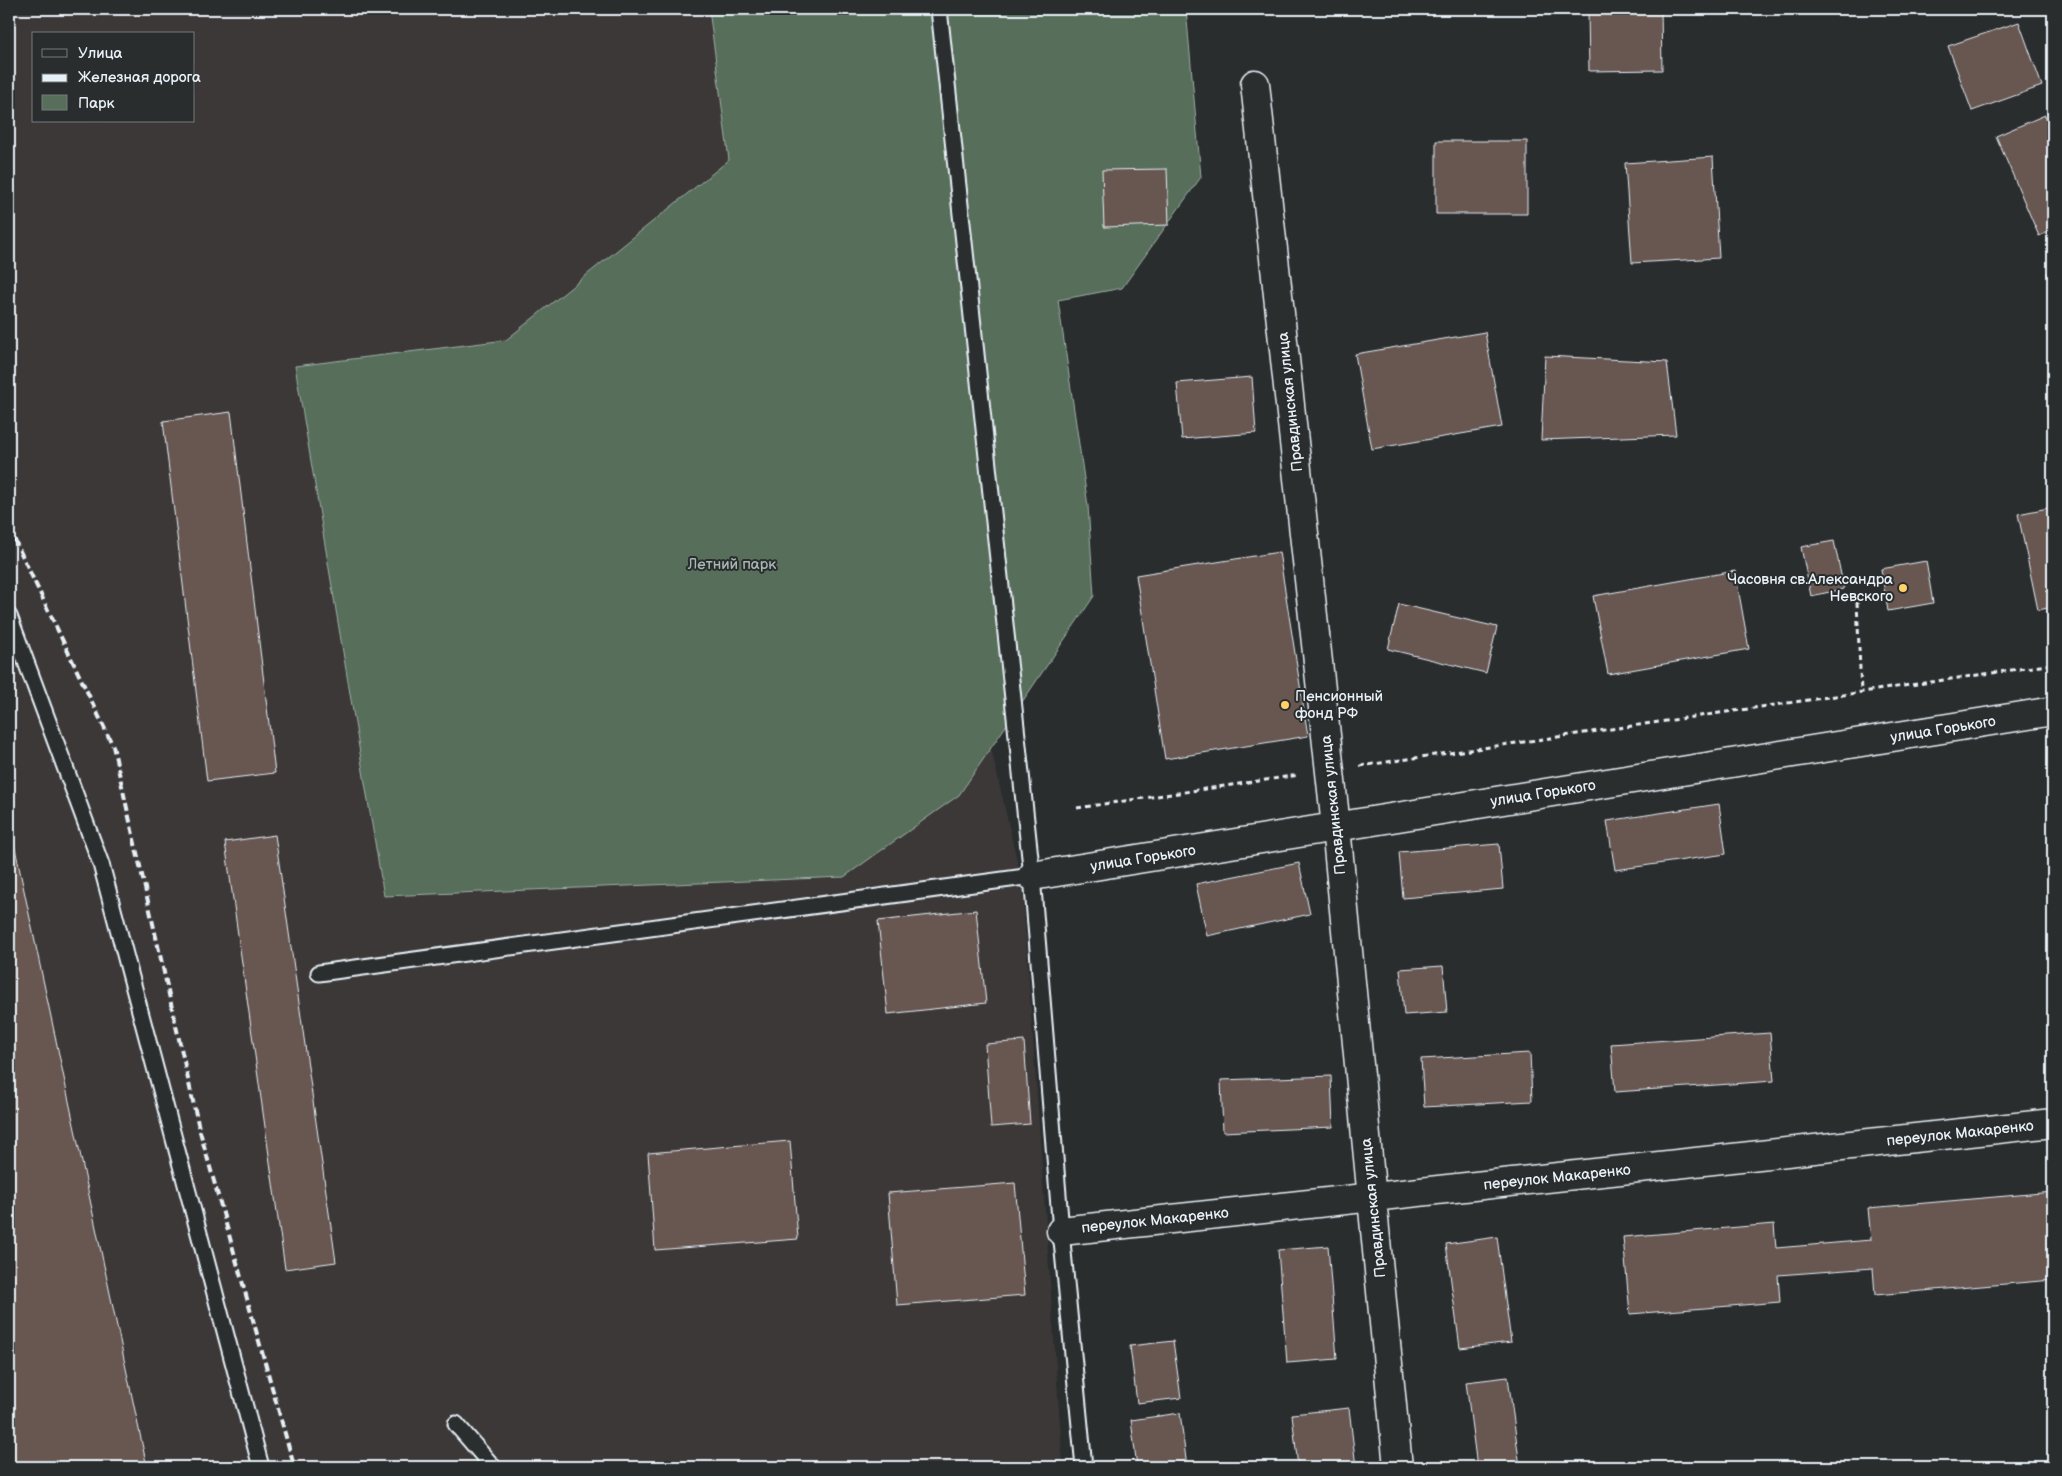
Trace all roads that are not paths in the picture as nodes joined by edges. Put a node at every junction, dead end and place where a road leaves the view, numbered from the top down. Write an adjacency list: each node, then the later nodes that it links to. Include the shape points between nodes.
1 (940, 9): 6 (lane)
2 (1255, 84): 5 (street, Правдинская улица)
3 (9, 616): 12 (lane, via 101,864)
4 (2053, 711): 5 (street, улица Горького)
5 (1336, 827): 6 (street, улица Горького); 9 (street, Правдинская улица)
6 (1032, 876): 7 (lane); 10 (lane)
7 (319, 973)
8 (2053, 1123): 9 (street, переулок Макаренко)
9 (1372, 1197): 10 (street, переулок Макаренко); 15 (street, Правдинская улица)
10 (1061, 1230): 14 (lane)
11 (456, 1424): 13 (lane)
12 (260, 1467)
13 (493, 1467)
14 (1084, 1467)
15 (1398, 1467)

